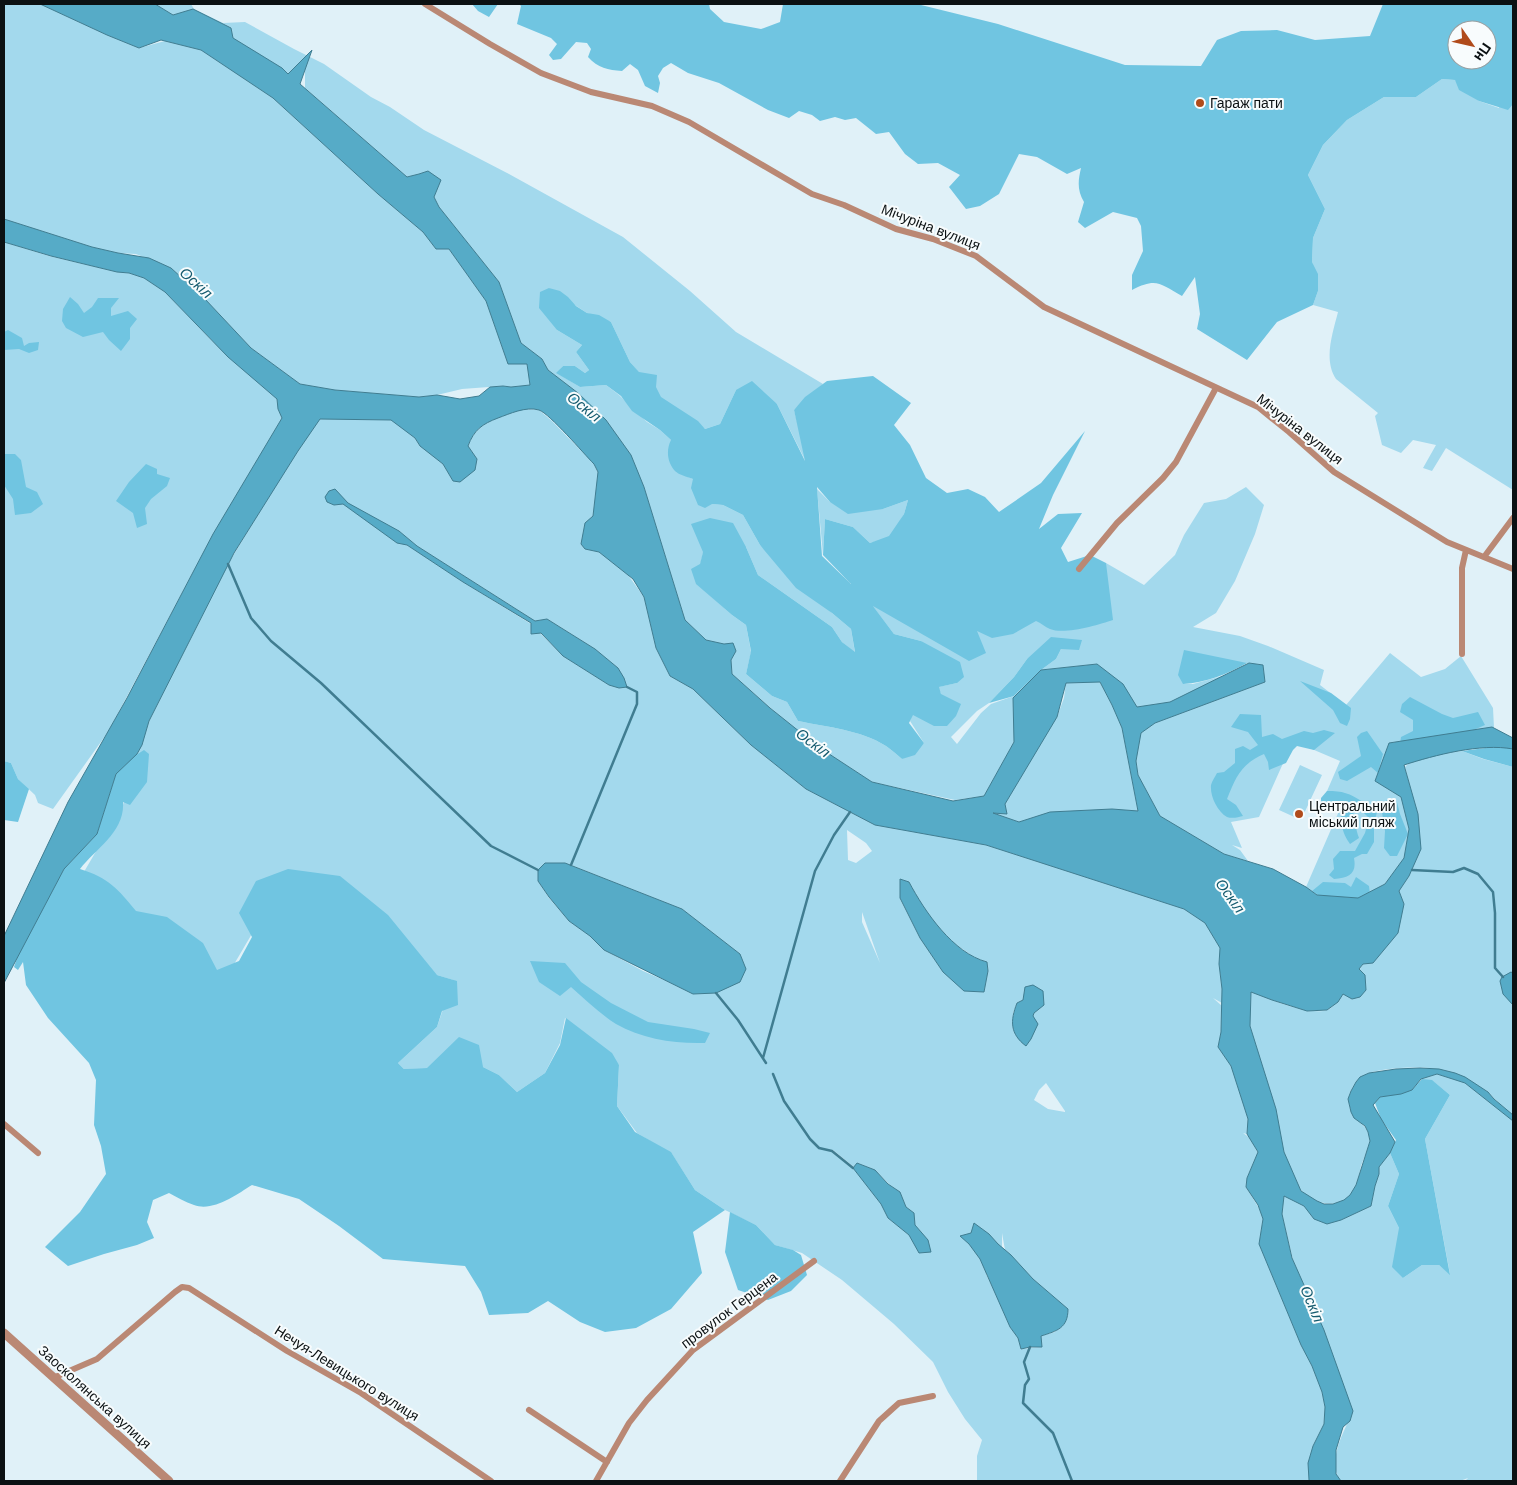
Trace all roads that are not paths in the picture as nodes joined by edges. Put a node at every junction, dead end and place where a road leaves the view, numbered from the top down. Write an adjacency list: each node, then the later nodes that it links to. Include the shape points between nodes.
1 (425, 4): 2 (street, Мічуріна вулиця, via 542,73 591,92 652,106 689,122 812,194 896,229 976,256 1044,307)
2 (1216, 388): 4 (street, Мічуріна вулиця, via 1258,407 1334,472 1447,542); 6 (street, via 1176,462)
3 (1513, 518): 5 (street)
4 (1466, 550): 5 (street, Мічуріна вулиця); 8 (street, via 1462,568)
5 (1484, 557): 7 (street, Мічуріна вулиця)
6 (1079, 568)
7 (1513, 569)
8 (1462, 654)
9 (4, 1124): 10 (street)
10 (38, 1153)
11 (814, 1261): 16 (street, провулок Герцена, via 693,1350 647,1400)
12 (4, 1333): 13 (street, Заосколянська вулиця)
13 (54, 1378): 17 (street, Заосколянська вулиця); 18 (street, Нечуя-Левицького вулиця, via 97,1359 174,1292 182,1287 189,1288 361,1393)
14 (933, 1396): 20 (street, via 899,1403 879,1421)
15 (529, 1410): 16 (street)
16 (607, 1462): 19 (street, провулок Герцена)
17 (168, 1481)
18 (491, 1481)
19 (596, 1481)
20 (840, 1481)

